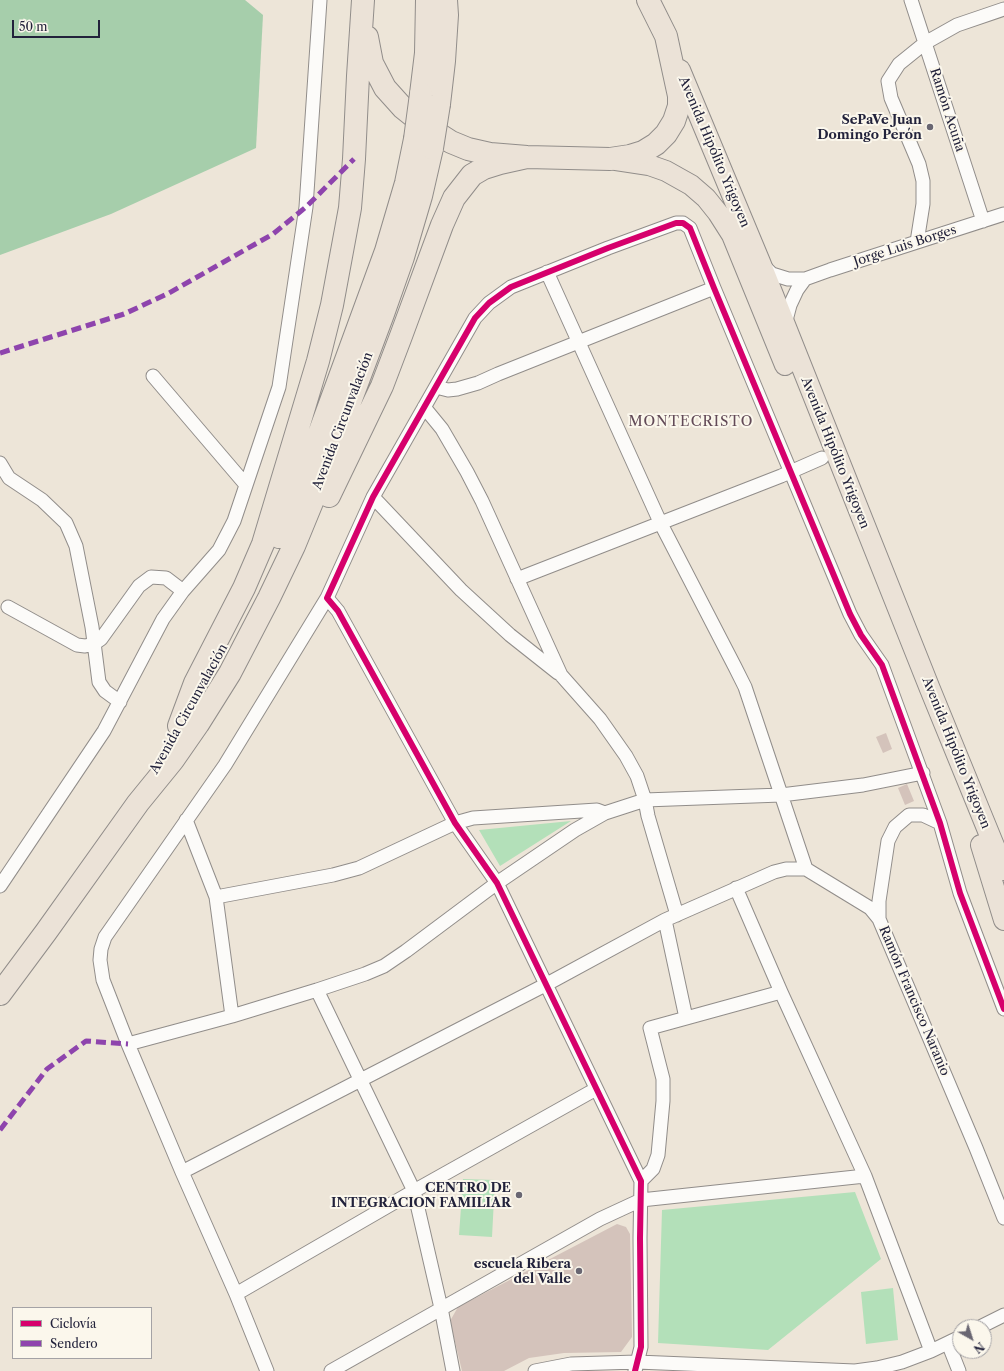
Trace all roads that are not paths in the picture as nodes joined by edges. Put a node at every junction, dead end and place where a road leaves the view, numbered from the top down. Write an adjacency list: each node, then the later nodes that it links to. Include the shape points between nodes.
1 (320, 0): 29 (street, via 306,207 279,387)
2 (428, 0): 10 (highway, Avenida Circunvalación, via 426,53)
3 (446, 0): 10 (highway, Avenida Circunvalación, via 444,61)
4 (648, 0): 8 (highway)
5 (911, 0): 9 (street, Ramón Acuña)
6 (362, 5): 12 (highway, via 372,63 385,88 404,108 451,142 468,149); 40 (highway, via 350,208 332,305 318,361 263,544 244,588 195,683)
7 (1004, 9): 9 (street, via 957,25)
8 (666, 36): 13 (highway, via 679,96 679,106 674,120 666,134 646,151); 17 (main road, Avenida Hipólito Yrigoyen)
9 (925, 43): 15 (street, Ramón Acuña); 16 (street, via 899,64 888,81 891,98 919,164 923,181 923,204)
10 (430, 99): 11 (highway, Avenida Circunvalación, bridge)
11 (423, 143): 37 (highway, Avenida Circunvalación, via 421,196 403,257 320,483 294,546); 40 (highway, Avenida Circunvalación, via 406,183 386,251 279,537 216,662)
12 (527, 158): 13 (highway); 37 (highway, via 484,168 472,175 454,198 384,379 363,426 271,606)
13 (610, 159): 26 (main road, Avenida Hipólito Yrigoyen, via 649,165 666,171 691,185 718,213 735,242)
14 (1004, 214): 15 (street, Jorge Luis Borges)
15 (983, 221): 16 (street, Jorge Luis Borges)
16 (917, 242): 19 (street, Jorge Luis Borges)
17 (760, 262): 19 (street, Jorge Luis Borges, via 772,274 788,279); 21 (main road, Avenida Hipólito Yrigoyen)
18 (547, 272): 20 (street, via 676,223 683,223 690,228); 22 (street); 24 (street, via 511,287 489,303 475,318)
19 (806, 279): 21 (street, via 797,290)
20 (714, 288): 22 (street); 28 (street)
21 (784, 326): 50 (main road, Avenida Hipólito Yrigoyen)
22 (578, 342): 24 (street, via 478,383 448,390); 31 (street)
23 (153, 376): 29 (street)
24 (436, 387): 25 (street)
25 (424, 407): 30 (street); 32 (street, via 442,429 467,472)
26 (822, 458): 28 (street); 57 (main road, Avenida Hipólito Yrigoyen, via 983,850)
27 (0, 463): 36 (street, via 9,478 42,500 66,524 76,546)
28 (790, 471): 31 (street); 41 (street, via 850,614 882,665)
29 (246, 485): 33 (street, via 234,520 219,550)
30 (373, 497): 34 (street); 38 (street, via 461,590 510,635)
31 (660, 522): 32 (street); 42 (street, via 736,667)
32 (517, 579): 38 (street)
33 (183, 591): 36 (street, via 166,578 151,577 139,586 101,639); 39 (street, via 163,619)
34 (327, 598): 46 (street, via 225,765); 48 (street, via 338,611)
35 (8, 607): 36 (street, via 77,646)
36 (94, 644): 39 (street, via 99,682 105,691)
37 (230, 672): 44 (highway, Avenida Circunvalación, via 173,760)
38 (561, 675): 43 (street, via 600,719 626,756 637,776)
39 (120, 702): 52 (street, via 104,731)
40 (179, 726): 44 (highway, Avenida Circunvalación)
41 (923, 772): 42 (street, via 864,785); 47 (street)
42 (781, 795): 43 (street); 49 (street)
43 (645, 800): 45 (street); 55 (street)
44 (138, 803): 61 (highway, Avenida Circunvalación)
45 (604, 813): 48 (street, via 597,810 473,818); 51 (street)
46 (186, 820): 54 (street); 65 (street, via 105,937 101,949 103,980)
47 (940, 822): 56 (street, Ramón Francisco Naranio, via 923,815 909,815 896,827 888,841 879,901); 62 (street, via 960,894)
48 (455, 823): 51 (street); 54 (street, via 359,868 333,876)
49 (806, 869): 53 (street, via 774,872); 56 (street, via 870,908)
50 (1004, 870)
51 (497, 883): 58 (street); 59 (street, via 384,966)
52 (0, 886)
53 (736, 888): 55 (street); 60 (street)
54 (216, 897): 63 (street)
55 (671, 918): 58 (street); 64 (street)
56 (879, 919): 73 (street, Ramón Francisco Naranio)
57 (1004, 920)
58 (547, 984): 66 (street); 67 (street)
59 (317, 990): 63 (street); 66 (street)
60 (781, 992): 64 (street); 69 (street)
61 (0, 994)
62 (1004, 1009)
63 (232, 1016): 65 (street)
64 (686, 1018): 70 (street, via 650,1028 663,1079 663,1101 658,1155 653,1168)
65 (128, 1044): 68 (street)
66 (360, 1080): 68 (street); 71 (street)
67 (596, 1089): 70 (street); 71 (street)
68 (182, 1172): 74 (street)
69 (865, 1176): 72 (street); 79 (street)
70 (641, 1181): 72 (street)
71 (414, 1191): 74 (street); 75 (street)
72 (641, 1200): 75 (street, via 600,1219); 81 (street, via 641,1347)
73 (1004, 1218)
74 (236, 1294): 83 (street)
75 (441, 1308): 84 (street); 85 (street)
76 (1004, 1315): 77 (street)
77 (992, 1321)
78 (952, 1341): 79 (street)
79 (931, 1351): 82 (street)
80 (957, 1359): 87 (street)
81 (636, 1367): 82 (street); 86 (street, via 571,1364)
82 (877, 1370)
83 (267, 1371)
84 (331, 1371)
85 (453, 1371)
86 (535, 1371)
87 (959, 1371)

